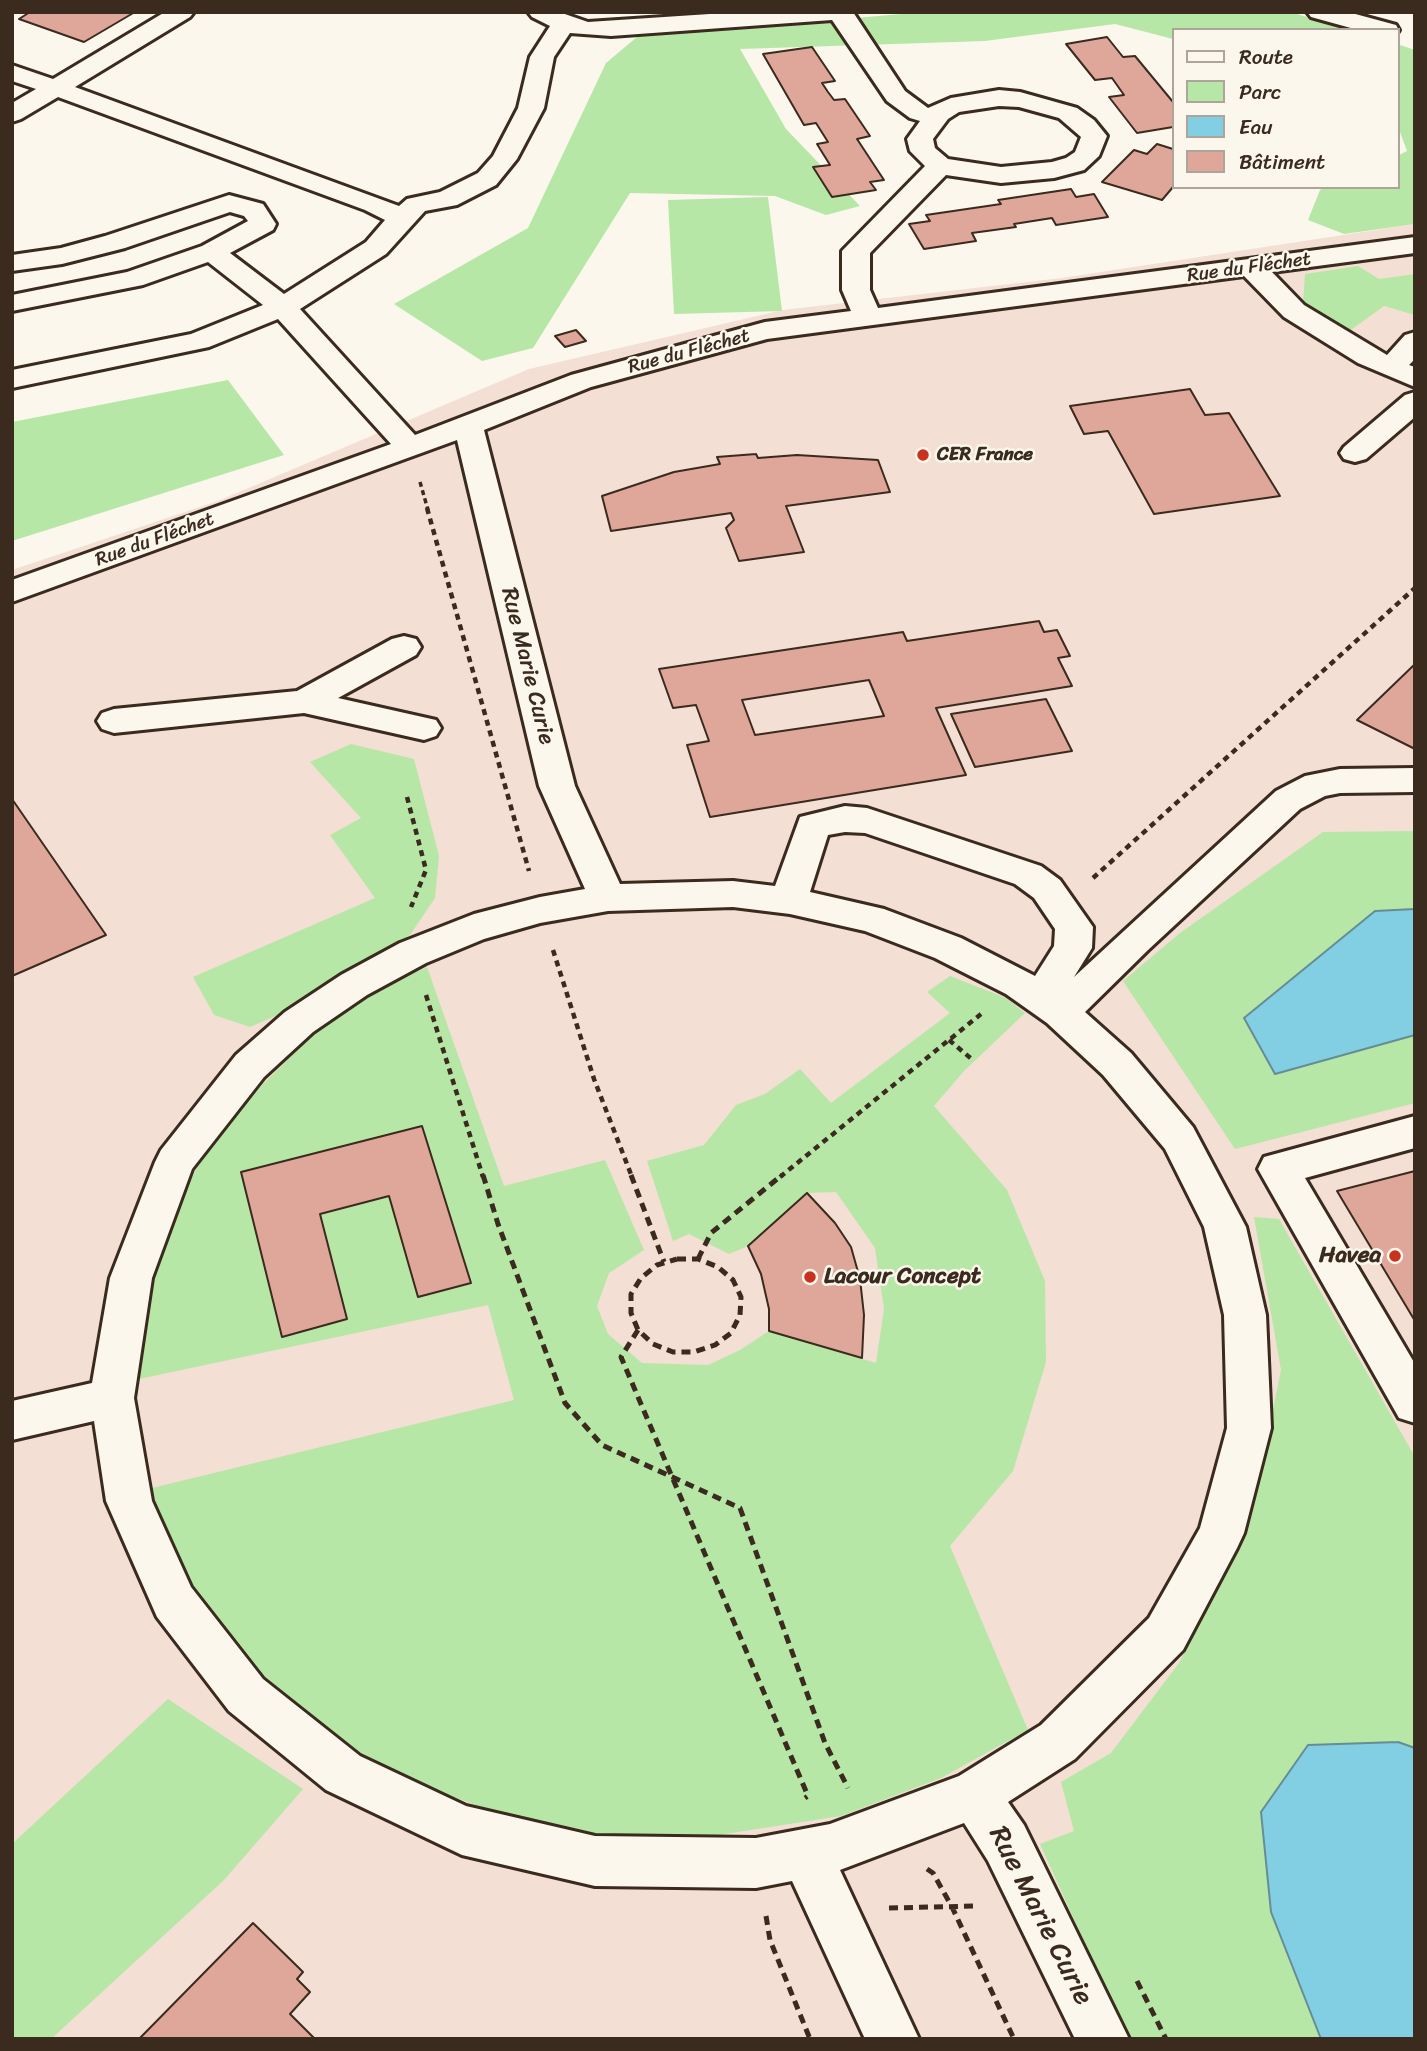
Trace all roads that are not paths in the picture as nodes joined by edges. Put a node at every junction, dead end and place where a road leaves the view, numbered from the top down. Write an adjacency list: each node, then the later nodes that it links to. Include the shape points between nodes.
1 (182, 12): 10 (main road)
2 (540, 12): 6 (main road)
3 (840, 12): 6 (main road, via 611,29); 12 (main road, via 896,96 919,113)
4 (1319, 12): 7 (main road)
5 (1360, 12): 8 (main road)
6 (564, 24): 14 (main road, via 542,57 531,108 505,159 486,179 448,199 416,205)
7 (1390, 28)
8 (1395, 28)
9 (12, 72): 10 (main road)
10 (56, 88): 11 (main road); 14 (main road, via 362,199)
11 (12, 114)
12 (936, 118): 13 (main road, via 920,139 923,151); 13 (main road, via 951,106 999,98 1020,100 1068,113 1094,136 1086,156 1054,170 1001,175)
13 (940, 166): 21 (main road, via 856,251 856,290)
14 (401, 218): 20 (main road, via 376,248)
15 (1410, 244): 18 (main road, Rue du Fléchet)
16 (212, 252): 17 (main road, via 263,224 254,210 229,202 116,242); 19 (main road, via 133,279); 20 (main road)
17 (12, 263)
18 (1252, 268): 21 (main road, Rue du Fléchet); 23 (main road, via 1294,311 1368,358)
19 (12, 303)
20 (283, 307): 24 (main road, via 199,341); 27 (main road)
21 (868, 318): 26 (main road, Rue du Fléchet, via 765,331 581,381)
22 (1415, 341): 23 (main road)
23 (1403, 373)
24 (12, 379)
25 (1415, 401): 28 (main road)
26 (468, 426): 27 (main road, Rue du Fléchet); 35 (main road, Rue Marie Curie, via 557,786)
27 (410, 447): 29 (main road, Rue du Fléchet)
28 (1355, 453)
29 (12, 592)
30 (404, 648): 31 (main road)
31 (304, 702): 32 (main road); 33 (main road)
32 (114, 721)
33 (425, 728)
34 (1415, 780): 37 (main road, via 1340,781 1317,785 1288,800 1135,940)
35 (608, 898): 36 (main road, via 733,894); 39 (main road, via 474,928 413,953 299,1022 250,1066 175,1162 131,1278)
36 (790, 901): 37 (main road, via 871,919 948,948); 37 (main road, via 813,826 845,819 867,821 1028,875 1046,889 1074,927 1073,948)
37 (1040, 998): 42 (main road, via 1117,1064 1180,1138 1225,1227 1245,1315 1249,1428 1222,1533 1166,1633 1058,1742)
38 (1415, 1132): 40 (main road, via 1278,1169)
39 (112, 1398): 41 (main road); 43 (main road, via 129,1501 174,1602 246,1695 343,1773 462,1830 595,1861 756,1863)
40 (1415, 1404)
41 (12, 1421)
42 (974, 1795): 43 (main road, via 830,1849); 45 (main road, Rue Marie Curie, via 1006,1843)
43 (805, 1853): 44 (main road)
44 (893, 2039)
45 (1103, 2039)

